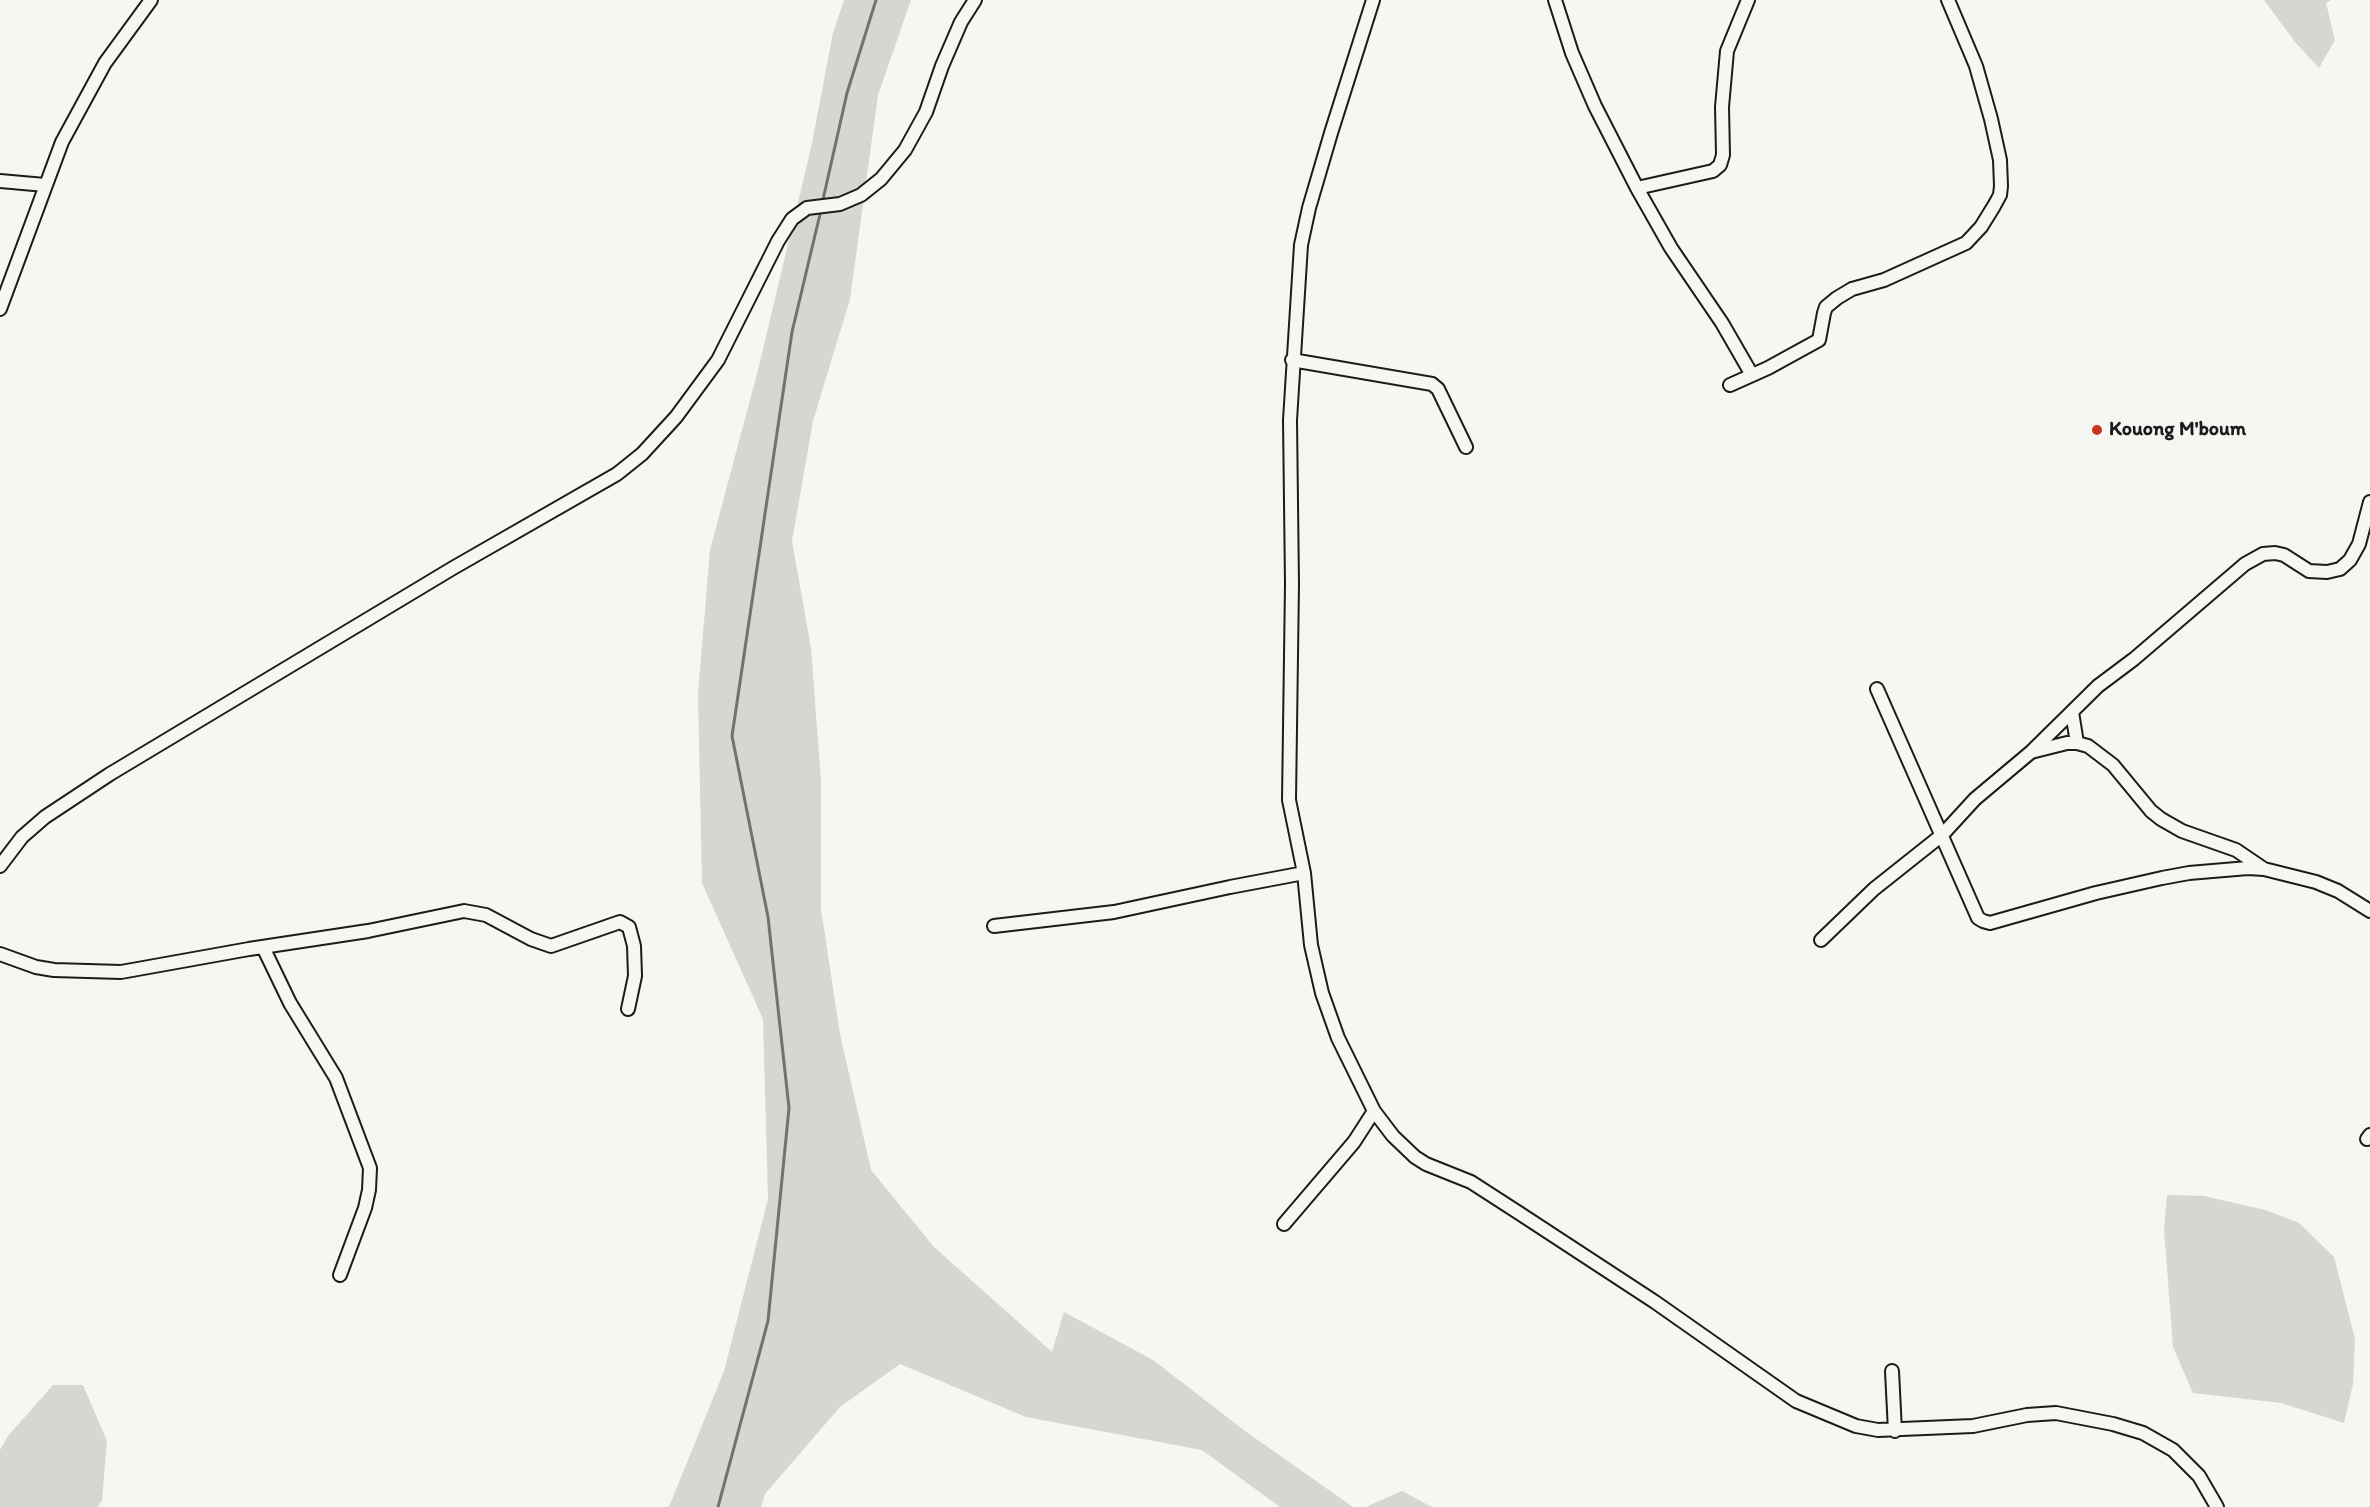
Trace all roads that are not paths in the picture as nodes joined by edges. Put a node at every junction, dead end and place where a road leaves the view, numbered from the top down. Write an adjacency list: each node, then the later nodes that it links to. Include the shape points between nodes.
1 (151, 0): 8 (street, via 90,88)
2 (975, 0): 21 (street, via 957,33 926,112 899,158 877,184 861,195 840,204 807,208 792,219 718,360 676,417 642,454 617,474 110,774 45,817 22,837)
3 (1373, 0): 11 (street, via 1309,208 1301,244)
4 (1556, 0): 9 (street, via 1585,85)
5 (1748, 0): 9 (street, via 1727,51 1720,165 1713,171)
6 (1948, 0): 12 (street, via 1982,85 2000,160 2000,195 1966,243 1837,297 1826,307 1820,340)
7 (0, 181): 8 (street)
8 (45, 185): 10 (street)
9 (1637, 188): 12 (street)
10 (0, 309)
11 (1292, 360): 14 (street, via 1432,384); 23 (street, via 1289,800)
12 (1752, 375): 13 (street)
13 (1730, 385)
14 (1466, 447)
15 (2370, 502): 17 (street, via 2359,544 2340,569 2309,572 2284,555 2263,554 2228,577)
16 (1877, 689): 20 (street)
17 (2072, 712): 18 (street); 19 (street)
18 (2077, 743): 19 (street); 22 (street, via 2088,746 2113,765 2161,819 2235,850)
19 (2031, 752): 20 (street, via 1975,799)
20 (1942, 834): 22 (street, via 1978,918 1990,923 2162,878); 26 (street, via 1874,889)
21 (0, 866)
22 (2264, 869): 24 (street, via 2316,882)
23 (1304, 873): 25 (street, via 1114,912); 30 (street, via 1310,939 1323,993 1338,1038)
24 (2370, 911)
25 (994, 926)
26 (1821, 940)
27 (263, 947): 28 (street, via 121,972 54,970); 29 (street, via 368,932 464,911 486,915 551,946 620,922 629,927 634,946 635,976); 32 (street, via 336,1078 370,1168 365,1208)
28 (0, 954)
29 (628, 1009)
30 (1374, 1112): 31 (street, via 1354,1142); 34 (street, via 1415,1157 1471,1182 1655,1302 1796,1401 1856,1426)
31 (1284, 1224)
32 (340, 1275)
33 (1892, 1371): 34 (street)
34 (1895, 1431): 35 (street, via 1973,1426 2056,1413 2113,1424 2144,1433 2173,1450 2199,1476)
35 (2217, 1507)

